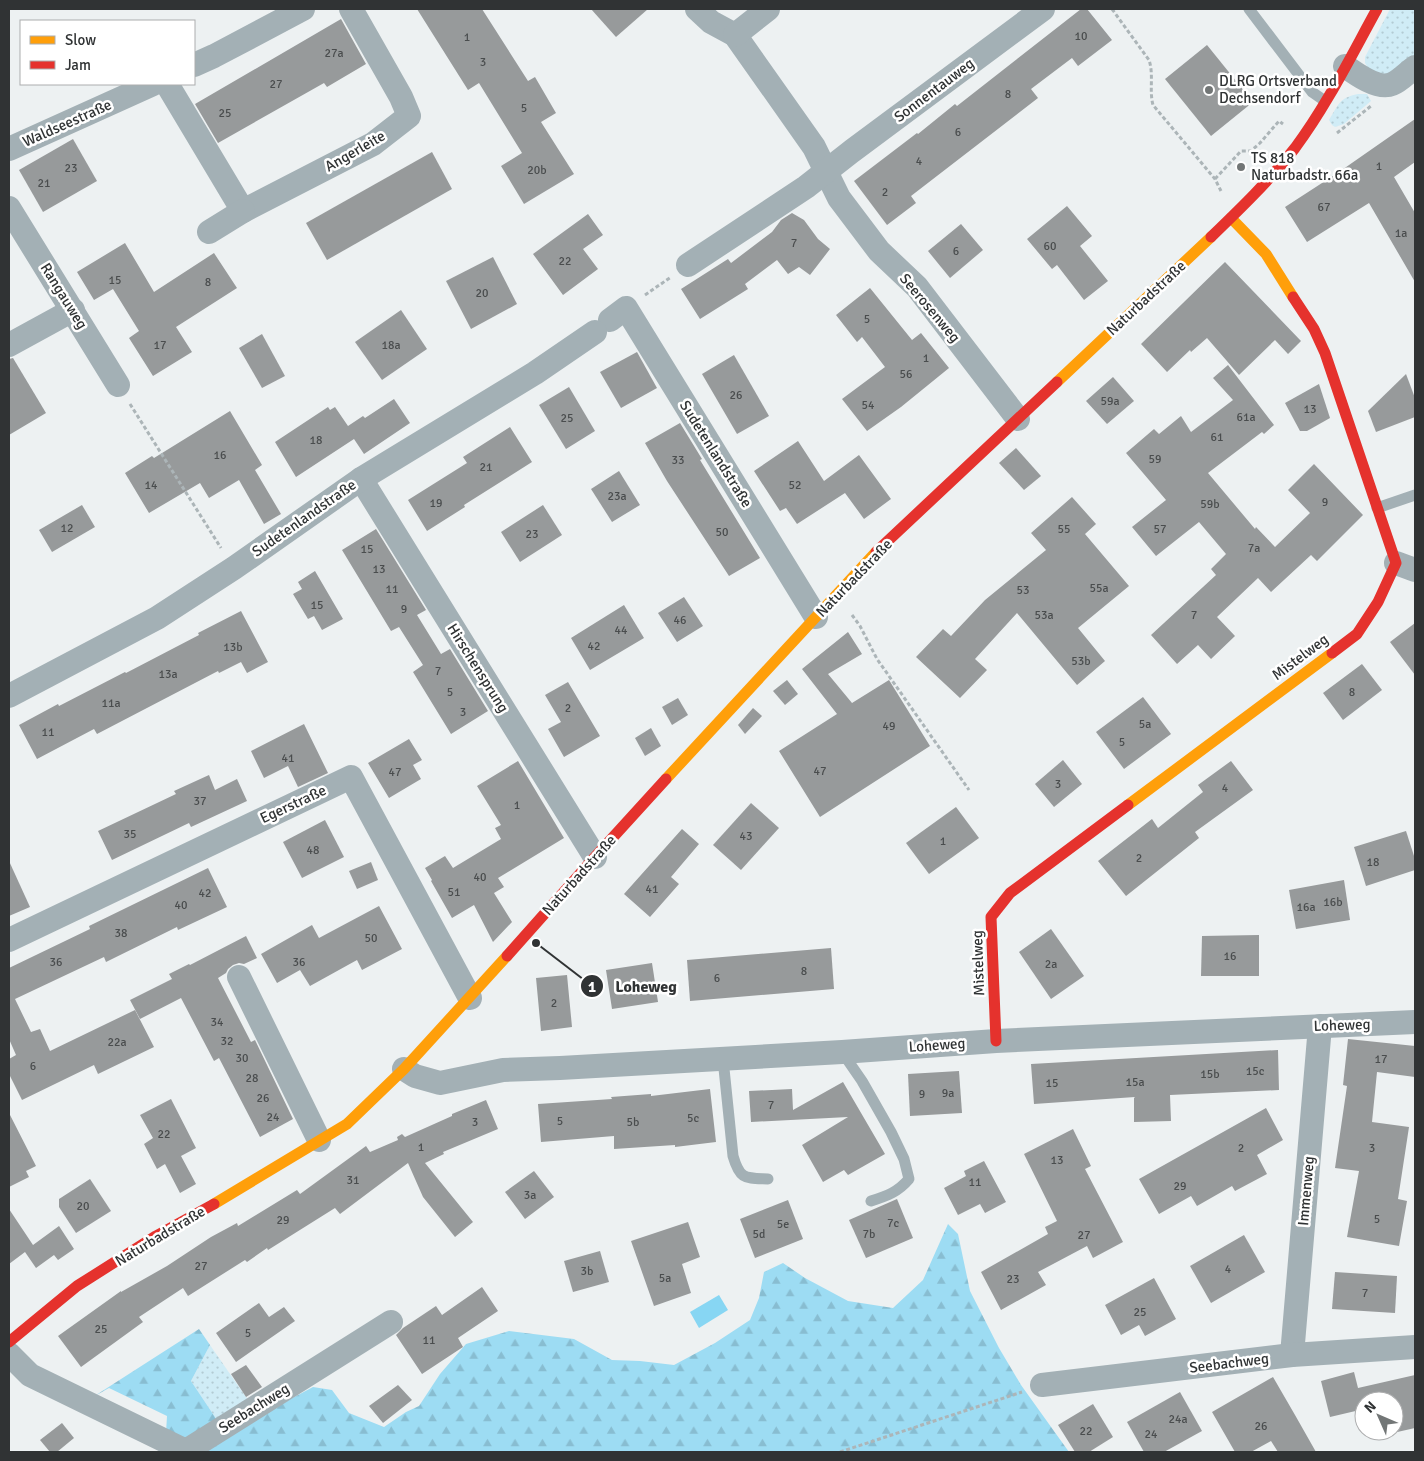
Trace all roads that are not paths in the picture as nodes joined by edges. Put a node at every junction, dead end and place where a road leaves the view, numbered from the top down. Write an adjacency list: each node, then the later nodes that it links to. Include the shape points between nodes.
1 (303, 9): 9 (street)
2 (351, 9): 18 (street, Angerleite, via 409,116 373,144)
3 (697, 9): 8 (street, Seerosenweg, via 711,22)
4 (768, 9): 8 (street)
5 (1043, 9): 16 (street, Sonnentauweg)
6 (1249, 9): 14 (lane, via 1312,92)
7 (1377, 9): 10 (street, Naturbadstraße)
8 (735, 35): 16 (street, Seerosenweg, via 814,147)
9 (195, 65)
10 (1345, 66): 11 (street, via 1376,84 1391,85); 14 (street, Naturbadstraße)
11 (1415, 67)
12 (151, 85): 15 (street, Waldseestraße)
13 (167, 85): 18 (street)
14 (1325, 101): 19 (street, Naturbadstraße, via 1279,167)
15 (9, 149)
16 (826, 172): 21 (street); 25 (street, Seerosenweg, via 839,198 879,251 917,287)
17 (9, 208): 22 (street, Rangauweg)
18 (242, 211): 20 (street, Angerleite)
19 (1231, 218): 25 (street, Naturbadstraße); 28 (street, Mistelweg, via 1266,254 1314,329)
20 (209, 232)
21 (688, 265)
22 (72, 310): 23 (street); 24 (street, Rangauweg)
23 (9, 345)
24 (118, 385)
25 (1018, 419): 30 (street, Naturbadstraße, via 868,560)
26 (361, 479): 30 (street, Sudetenlandstraße, via 535,373 610,320); 31 (street, Sudetenlandstraße, via 157,618); 32 (street, Hirschensprung)
27 (1415, 495): 28 (lane)
28 (1377, 508): 29 (street, Mistelweg)
29 (1406, 567): 38 (street, Mistelweg, via 1357,634 1010,893 991,918)
30 (816, 617): 32 (street, Naturbadstraße)
31 (9, 696)
32 (595, 857): 35 (street, Naturbadstraße)
33 (9, 940): 35 (street, Egerstraße, via 351,777)
34 (239, 977): 42 (street)
35 (470, 998): 41 (street, Naturbadstraße)
36 (1415, 1022): 37 (street, Loheweg)
37 (1320, 1026): 38 (street, Loheweg); 49 (street, Immenweg)
38 (996, 1040): 39 (street, Loheweg)
39 (842, 1052): 40 (street, Loheweg); 44 (lane, via 891,1132 904,1159 909,1180 901,1189)
40 (723, 1059): 41 (street, Loheweg, via 503,1070 440,1083 415,1076); 43 (lane, via 737,1171 747,1178)
41 (404, 1069): 42 (street, Naturbadstraße, via 347,1124)
42 (319, 1140): 46 (street, Naturbadstraße, via 77,1286)
43 (768, 1179)
44 (871, 1201)
45 (392, 1322): 48 (street, Seebachweg, via 186,1451 30,1375)
46 (9, 1342)
47 (1415, 1347): 49 (street, Seebachweg)
48 (9, 1354)
49 (1292, 1356): 50 (street, Seebachweg)
50 (1042, 1385)

